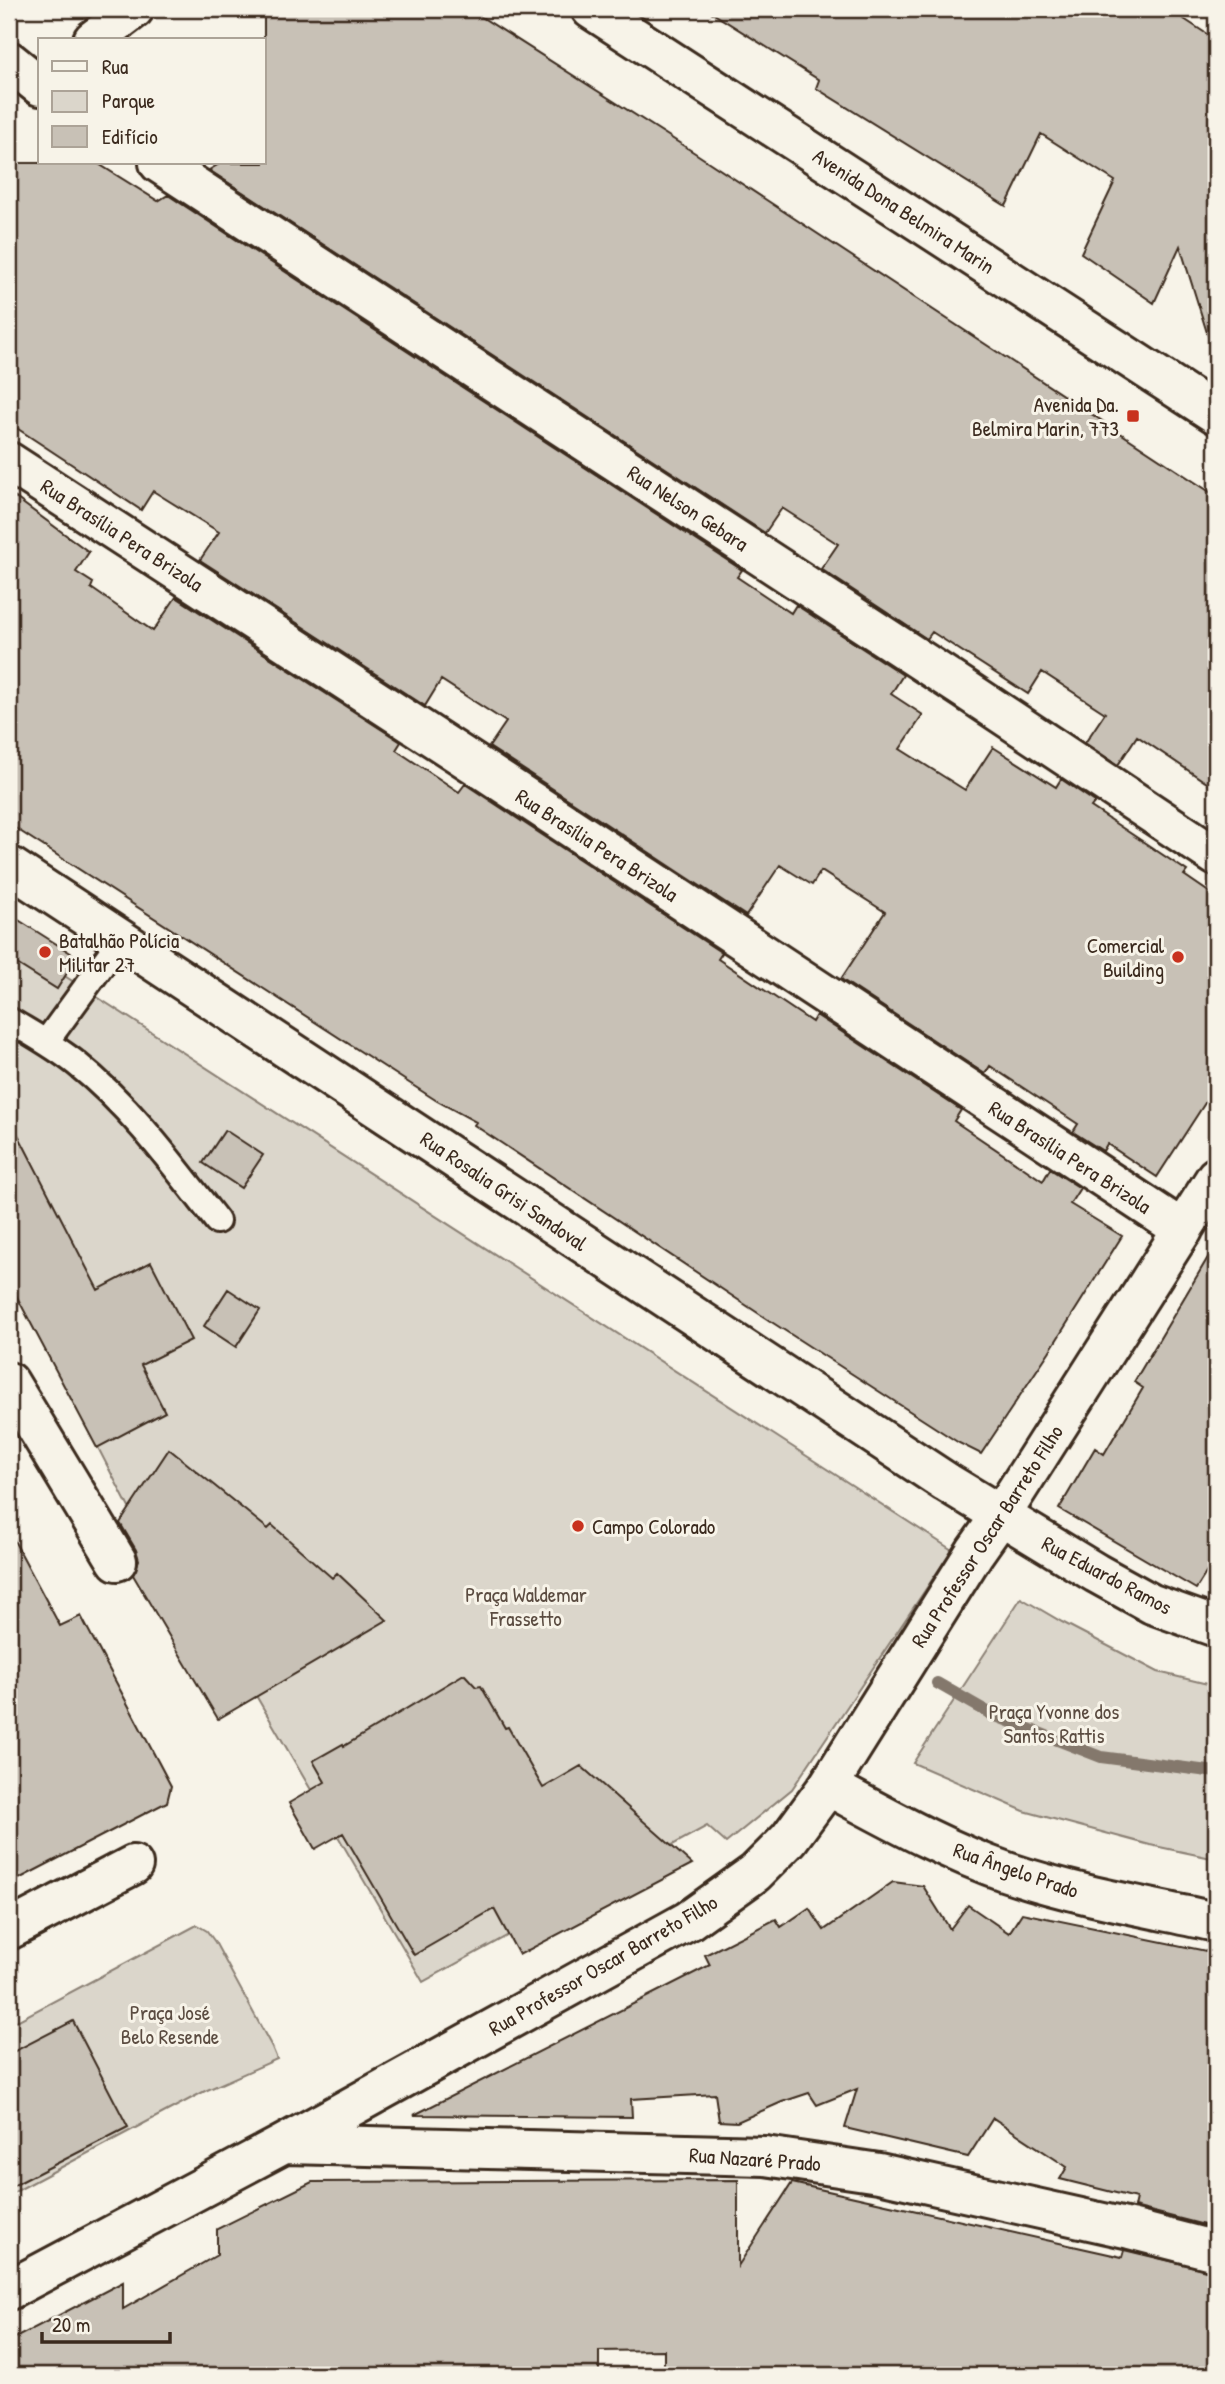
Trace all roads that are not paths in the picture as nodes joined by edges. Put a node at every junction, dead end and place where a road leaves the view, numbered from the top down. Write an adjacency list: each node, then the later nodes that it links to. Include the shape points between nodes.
1 (134, 9): 3 (street)
2 (591, 9): 5 (street, Avenida Dona Belmira Marin)
3 (96, 38)
4 (161, 164): 7 (street, Rua Nelson Gebara)
5 (1216, 414)
6 (9, 462): 14 (street, Rua Brasília Pera Brizola)
7 (1216, 856)
8 (9, 866): 9 (street, Rua Rosalia Grisi Sandoval)
9 (121, 939): 11 (lane); 16 (street, Rua Rosalia Grisi Sandoval)
10 (9, 1020): 11 (lane)
11 (46, 1042): 13 (lane, via 116,1099)
12 (1216, 1177): 14 (street, Rua Professor Oscar Barreto Filho)
13 (217, 1221)
14 (1183, 1230): 16 (street, Rua Professor Oscar Barreto Filho)
15 (9, 1382): 17 (street)
16 (1001, 1516): 18 (street, Rua Eduardo Ramos, via 1152,1604); 19 (street, Rua Professor Oscar Barreto Filho)
17 (117, 1561)
18 (1216, 1627)
19 (828, 1786): 21 (street, Rua Ângelo Prado, via 919,1836 1007,1872); 23 (street, Rua Professor Oscar Barreto Filho, via 789,1839 755,1873 688,1921)
20 (133, 1865): 22 (street)
21 (1216, 1922)
22 (9, 1930)
23 (284, 2144): 24 (street, Rua Nazaré Prado, via 765,2156 879,2173); 25 (street, Rua Professor Oscar Barreto Filho)
24 (1216, 2251)
25 (9, 2290)

